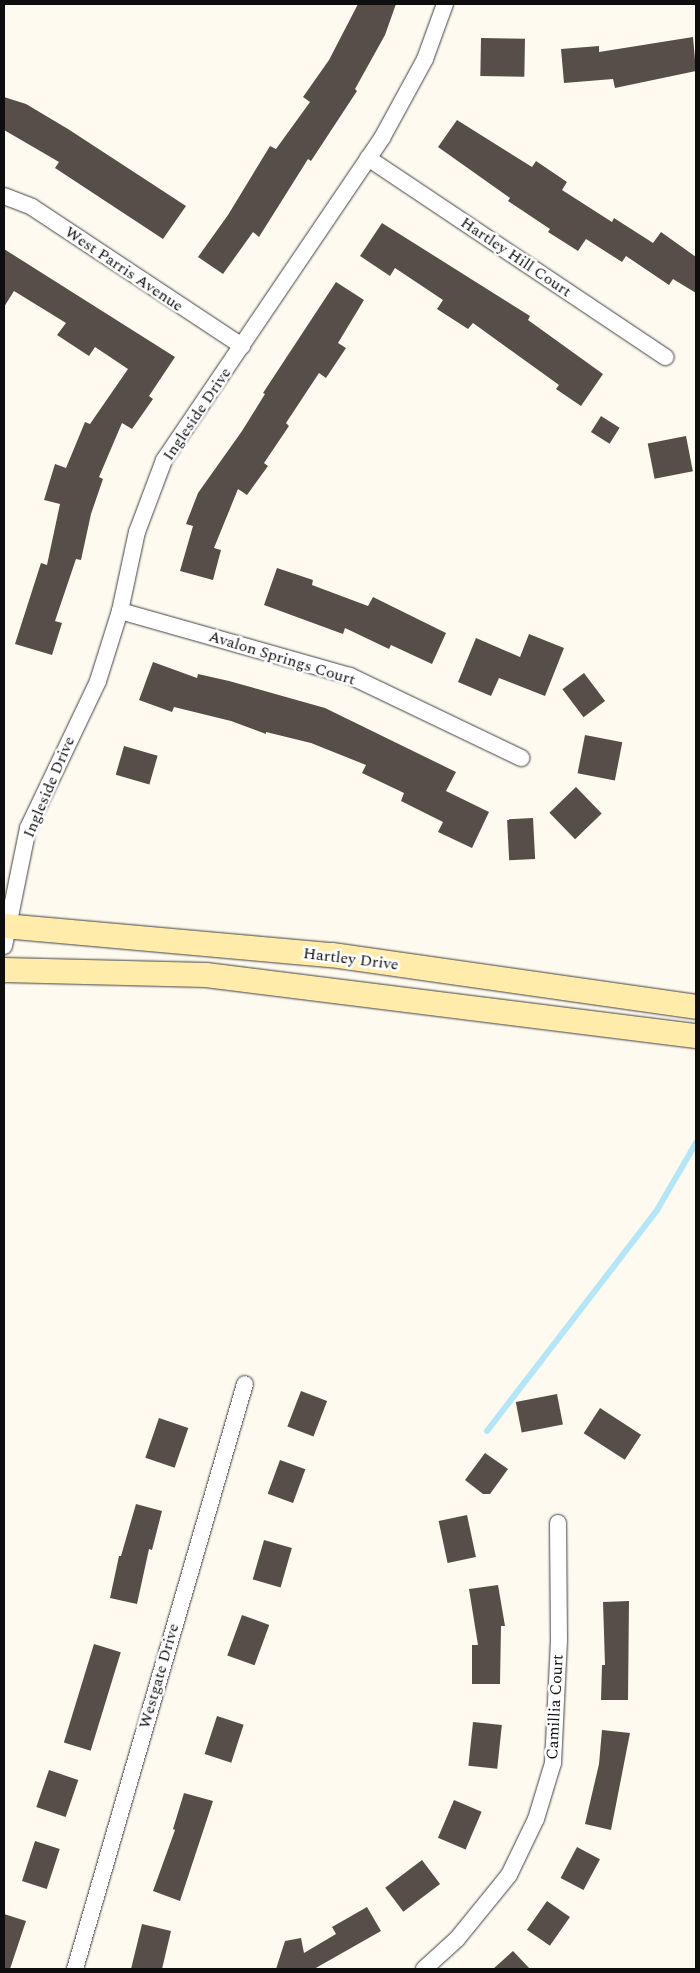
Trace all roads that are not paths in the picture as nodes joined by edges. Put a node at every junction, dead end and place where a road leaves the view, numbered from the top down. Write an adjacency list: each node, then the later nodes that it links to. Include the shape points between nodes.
1 (445, 4): 2 (street, Ingleside Drive, via 425,59)
2 (368, 158): 4 (street, Ingleside Drive); 5 (street, Hartley Hill Court)
3 (4, 196): 4 (street, West Parris Avenue, via 32,207)
4 (242, 346): 6 (street, Ingleside Drive, via 164,460 136,532)
5 (664, 357)
6 (120, 611): 7 (street, Avalon Springs Court, via 350,676); 8 (street, Ingleside Drive, via 98,680 28,828)
7 (521, 758)
8 (5, 932): 10 (street, Hartley Drive, via 332,955)
9 (4, 970): 11 (street, via 206,975)
10 (696, 1007)
11 (696, 1036)
12 (245, 1384): 14 (street, Westgate Drive)
13 (558, 1524): 15 (street, Camillia Court, via 559,1640 553,1763 536,1819 509,1876 457,1939)
14 (75, 1969)
15 (424, 1969)

